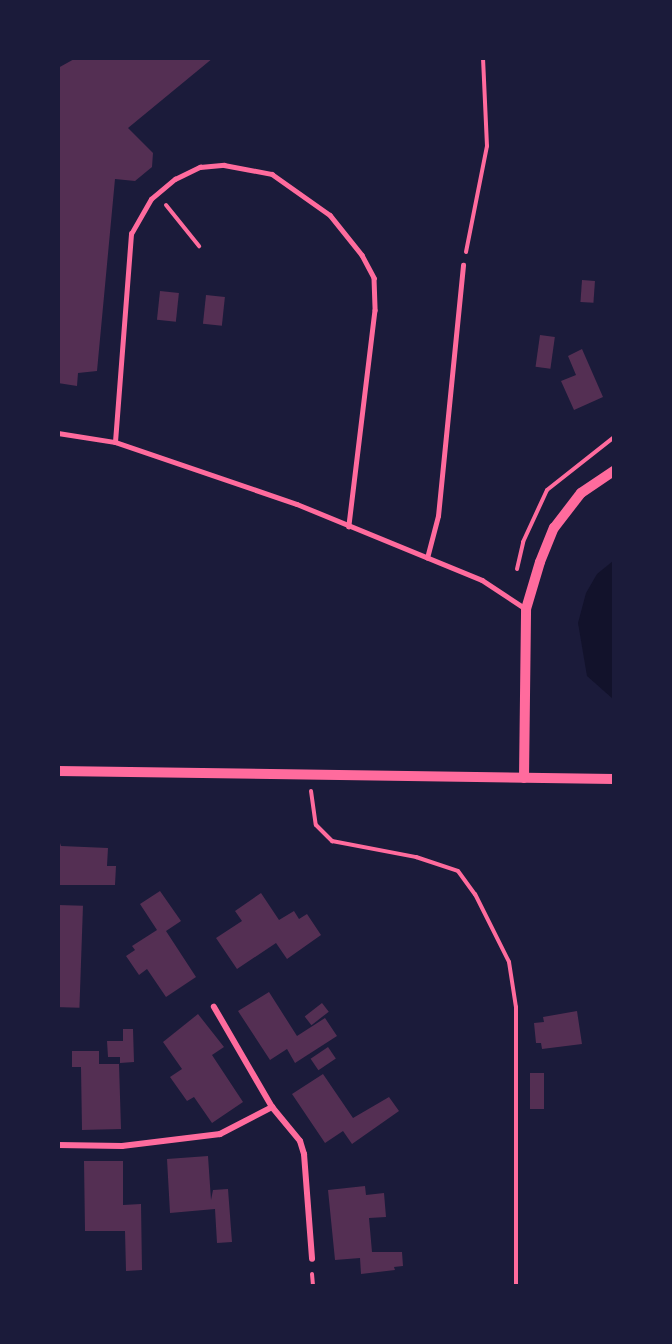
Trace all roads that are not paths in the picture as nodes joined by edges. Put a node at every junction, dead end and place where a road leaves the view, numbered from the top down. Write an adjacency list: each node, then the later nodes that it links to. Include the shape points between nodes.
1 (463, 265): 6 (lane, via 438,516)
2 (58, 433): 3 (lane)
3 (115, 442): 5 (lane, via 297,504); 5 (lane, via 131,234 157,194 175,179 200,167 224,165 272,174 330,215 362,255 374,278 375,310)
4 (614, 471): 7 (street, via 580,493 554,528)
5 (349, 526): 6 (lane)
6 (427, 558): 7 (lane, via 482,580)
7 (526, 609): 9 (street)
8 (58, 771): 9 (street)
9 (524, 778): 10 (street)
10 (614, 779)
11 (214, 1007): 12 (street)
12 (272, 1107): 13 (street, via 220,1134 122,1146); 14 (street, via 300,1142 304,1154)
13 (58, 1145)
14 (312, 1259)

